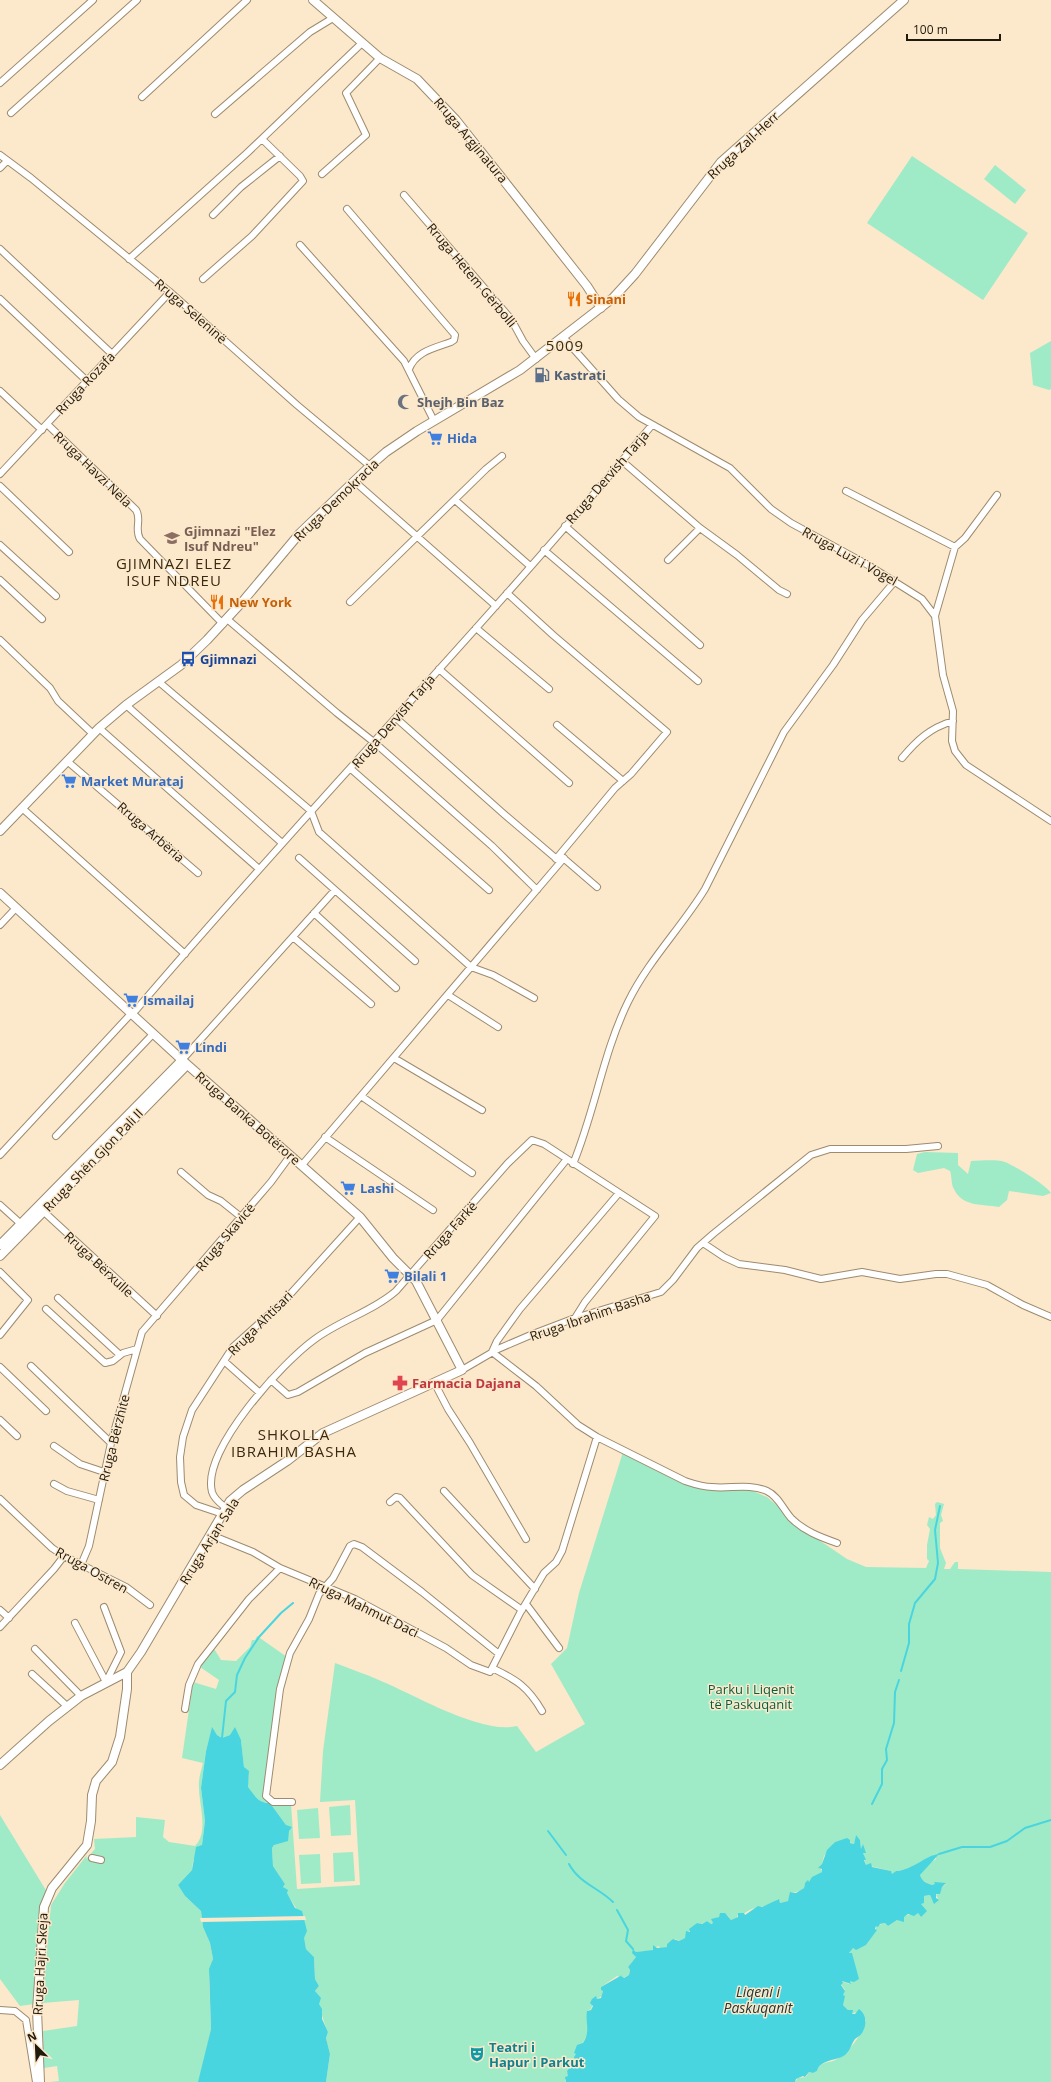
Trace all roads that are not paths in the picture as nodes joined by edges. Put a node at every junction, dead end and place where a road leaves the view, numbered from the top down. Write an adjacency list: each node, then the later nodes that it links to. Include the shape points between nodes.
1 (93, 0): 9 (street)
2 (137, 0): 11 (street)
3 (247, 0): 10 (street)
4 (313, 0): 6 (street, Rruga Argjinatura)
5 (904, 0): 28 (street, Rruga Zall-Herr, via 720,162 625,288)
6 (333, 18): 7 (street, Rruga Argjinatura); 12 (street, via 310,32)
7 (362, 43): 8 (street, Rruga Argjinatura); 13 (street)
8 (380, 58): 18 (street, via 346,93 366,135); 28 (street, Rruga Argjinatura, via 417,79 456,120 588,286)
9 (0, 83)
10 (142, 97)
11 (11, 113)
12 (214, 114)
13 (262, 139): 15 (street); 24 (street)
14 (0, 155): 16 (street, Rruga Seleninë)
15 (280, 156): 21 (street, via 241,187); 25 (street, via 303,182 247,241)
16 (7, 161): 17 (street); 24 (street, Rruga Seleninë)
17 (0, 168)
18 (322, 174)
19 (404, 195): 31 (street, Rruga Hetem Gërbolli, via 511,319)
20 (347, 209): 32 (street, via 455,335 451,342 420,354)
21 (213, 215)
22 (300, 245): 32 (street, via 362,312)
23 (0, 249): 30 (street)
24 (129, 258): 26 (street, Rruga Seleninë)
25 (203, 279)
26 (170, 292): 30 (street, Rruga Rozafa); 41 (street, Rruga Seleninë)
27 (0, 299): 33 (street)
28 (601, 308): 29 (street, Rruga Demokracia)
29 (564, 338): 31 (street, Rruga Demokracia); 37 (street, Rruga Luzi i Vogel, via 618,399 638,417)
30 (112, 354): 33 (street, Rruga Rozafa)
31 (536, 359): 35 (street, Rruga Demokracia)
32 (409, 369): 35 (street)
33 (87, 381): 36 (street, Rruga Rozafa)
34 (0, 391): 38 (street)
35 (434, 421): 41 (street, Rruga Demokracia, via 401,441)
36 (47, 424): 38 (street, Rruga Rozafa); 66 (street, Rruga Havzi Nela, via 136,510 140,539)
37 (652, 425): 40 (street, Rruga Dervish Tarja); 58 (street, Rruga Luzi i Vogel, via 730,468 771,509 791,523)
38 (42, 430): 42 (street, Rruga Rozafa)
39 (502, 456): 47 (street)
40 (622, 461): 48 (street, Rruga Dervish Tarja); 49 (street)
41 (370, 466): 43 (street, Rruga Demokracia)
42 (1, 470)
43 (354, 480): 50 (street); 66 (street, Rruga Demokracia, via 300,533)
44 (0, 486): 54 (street)
45 (846, 491): 52 (street)
46 (997, 495): 52 (street)
47 (455, 500): 50 (street); 56 (street)
48 (565, 526): 53 (street, Rruga Dervish Tarja); 69 (street)
49 (700, 528): 55 (street); 60 (street)
50 (418, 536): 62 (street); 63 (street)
51 (0, 545): 61 (street)
52 (955, 547): 64 (street)
53 (544, 550): 56 (street, Rruga Dervish Tarja); 71 (street)
54 (69, 552)
55 (668, 560)
56 (530, 566): 59 (street, Rruga Dervish Tarja)
57 (0, 580): 65 (street)
58 (895, 581): 64 (street, Rruga Luzi i Vogel, via 922,599); 123 (street, via 862,620 784,732 705,889 635,988 609,1054 592,1113)
59 (507, 593): 63 (street, Rruga Dervish Tarja); 83 (street, via 552,635 667,732 632,774)
60 (787, 594)
61 (56, 596)
62 (350, 602)
63 (496, 606): 67 (street, Rruga Dervish Tarja)
64 (935, 616): 76 (street, via 940,661 953,711)
65 (42, 619)
66 (225, 621): 72 (street, Rruga Demokracia, via 192,655); 79 (street, Rruga Havzi Nela)
67 (476, 628): 70 (street, Rruga Dervish Tarja); 73 (street)
68 (0, 640): 78 (street, via 50,688 58,701)
69 (700, 645)
70 (440, 669): 75 (street, Rruga Dervish Tarja); 84 (street)
71 (698, 681)
72 (159, 682): 74 (street, Rruga Demokracia); 86 (street)
73 (549, 689)
74 (126, 705): 78 (street, Rruga Demokracia); 89 (street)
75 (396, 718): 79 (street, Rruga Dervish Tarja); 91 (street)
76 (953, 721): 80 (street, via 930,730); 87 (street, via 952,741 960,759)
77 (557, 725): 83 (street)
78 (96, 731): 81 (street, Rruga Demokracia); 92 (street)
79 (374, 743): 82 (street, Rruga Dervish Tarja); 97 (street, Rruga Havzi Nela, via 492,846)
80 (902, 758)
81 (67, 761): 85 (street, Rruga Demokracia); 93 (street, Rruga Arbëria)
82 (351, 769): 86 (street, Rruga Dervish Tarja); 96 (street)
83 (623, 781): 91 (street)
84 (569, 783)
85 (22, 808): 88 (street, Rruga Demokracia); 103 (street)
86 (311, 811): 89 (street, Rruga Dervish Tarja); 105 (street, via 319,832)
87 (1051, 821)
88 (0, 831)
89 (282, 843): 92 (street, Rruga Dervish Tarja)
90 (299, 858): 95 (street)
91 (560, 858): 94 (street); 97 (street)
92 (259, 869): 103 (street, Rruga Dervish Tarja)
93 (198, 873)
94 (597, 887)
95 (336, 890): 100 (street); 104 (street)
96 (489, 890)
97 (537, 890): 105 (street)
98 (0, 893): 99 (street, Rruga Banka Botërore)
99 (16, 908): 101 (street); 110 (street, Rruga Banka Botërore)
100 (314, 913): 102 (street); 106 (street)
101 (0, 925)
102 (293, 937): 109 (street); 114 (street)
103 (185, 954): 110 (street, Rruga Dervish Tarja)
104 (416, 961)
105 (471, 967): 107 (street); 108 (street, via 493,975)
106 (396, 988)
107 (448, 995): 111 (street); 113 (street)
108 (534, 998)
109 (371, 1004)
110 (131, 1014): 112 (street, Rruga Banka Botërore); 120 (street, Rruga Dervish Tarja)
111 (498, 1027)
112 (153, 1034): 114 (street, Rruga Banka Botërore); 117 (street)
113 (394, 1058): 115 (street); 116 (street)
114 (185, 1062): 121 (street, Rruga Banka Botërore); 130 (street, Rruga Shën Gjon Pali II); 133 (street, Rruga Shën Gjon Pali II)
115 (361, 1096): 118 (street); 126 (street)
116 (482, 1110)
117 (56, 1136)
118 (325, 1137): 124 (street); 129 (street)
119 (938, 1146): 134 (street, Rruga Ibrahim Basha, via 906,1149 841,1148 820,1151 800,1162)
120 (0, 1155)
121 (290, 1156): 124 (street, Rruga Banka Botërore); 132 (street, Rruga Skavicë)
122 (567, 1159): 123 (street, Rruga Farkë); 138 (street, Rruga Farkë, via 539,1141 529,1142); 144 (street)
123 (573, 1164): 127 (street, Rruga Farkë)
124 (302, 1165): 131 (street, Rruga Banka Botërore)
125 (181, 1172): 132 (street, via 208,1195 221,1200)
126 (472, 1173)
127 (619, 1193): 143 (street, Rruga Farkë, via 655,1216 585,1302); 147 (street, via 520,1309 496,1341)
128 (0, 1205): 133 (street)
129 (433, 1210)
130 (43, 1211): 136 (street, Rruga Shën Gjon Pali II); 141 (street, Rruga Bërxulle)
131 (360, 1217): 138 (street, Rruga Banka Botërore, via 393,1258); 149 (street, Rruga Ahtisari, via 284,1301 233,1347)
132 (241, 1218): 141 (street, Rruga Skavicë)
133 (21, 1224): 135 (street, Rruga Shën Gjon Pali II)
134 (703, 1243): 142 (street, via 739,1264 785,1270 821,1279 862,1272 900,1279 947,1274 987,1285 1023,1305); 143 (street, Rruga Ibrahim Basha, via 661,1292)
135 (0, 1245)
136 (0, 1256)
137 (0, 1272): 145 (street, via 28,1300)
138 (410, 1274): 144 (street, Rruga Banka Botërore); 153 (street, Rruga Farkë, via 386,1300 346,1319 314,1339 280,1368)
139 (58, 1298): 148 (street)
140 (46, 1309): 148 (street, via 100,1361 109,1363)
141 (157, 1316): 146 (street, Rruga Bërzhite, via 142,1332)
142 (1051, 1316)
143 (575, 1318): 147 (street, Rruga Ibrahim Basha)
144 (437, 1320): 152 (street, Rruga Banka Botërore); 153 (street, via 365,1354 298,1392 288,1395)
145 (0, 1335)
146 (137, 1349): 148 (street); 160 (street, Rruga Bërzhite)
147 (492, 1352): 152 (street, Rruga Ibrahim Basha); 159 (street, via 536,1386 578,1425)
148 (120, 1355)
149 (224, 1361): 155 (street); 168 (street, Rruga Ahtisari, via 201,1394 187,1422 180,1471 187,1499 196,1505)
150 (31, 1366): 160 (street)
151 (0, 1367): 156 (street)
152 (462, 1370): 154 (street, Rruga Arjan Sala)
153 (271, 1380): 155 (street, Rruga Farkë)
154 (434, 1382): 168 (street, Rruga Arjan Sala, via 323,1433 243,1490 230,1501); 170 (street)
155 (260, 1394): 168 (street, Rruga Farkë, via 230,1433 217,1461 212,1491)
156 (46, 1411)
157 (0, 1420): 158 (street)
158 (18, 1436)
159 (597, 1437): 171 (street, via 685,1481 711,1487 740,1486 766,1490 797,1523 811,1533); 176 (street, via 562,1551)
160 (111, 1443): 162 (street, Rruga Bërzhite)
161 (54, 1446): 162 (street, via 80,1464)
162 (104, 1472): 166 (street, Rruga Bërzhite)
163 (54, 1484): 166 (street, via 78,1495)
164 (444, 1491): 176 (street)
165 (0, 1500): 172 (street, Rruga Ostren)
166 (99, 1500): 173 (street, Rruga Bërzhite, via 89,1546)
167 (390, 1502): 181 (street, via 396,1497 400,1498 472,1575)
168 (224, 1511): 169 (street, Rruga Arjan Sala)
169 (211, 1535): 174 (street, Rruga Mahmut Daci, via 253,1552); 189 (street, Rruga Arjan Sala)
170 (526, 1539)
171 (837, 1543)
172 (64, 1556): 173 (street, Rruga Ostren); 182 (street)
173 (81, 1565): 178 (street, Rruga Ostren, via 126,1587)
174 (280, 1568): 175 (street, Rruga Mahmut Daci); 196 (street, via 248,1599 198,1664 189,1684)
175 (324, 1587): 187 (street, via 350,1546 354,1544 362,1547); 188 (street, Rruga Mahmut Daci, via 355,1599 446,1648 471,1665 486,1671 491,1671); 199 (street, via 290,1652 280,1689 266,1796 273,1802)
176 (535, 1589): 177 (street)
177 (526, 1604): 181 (street); 185 (street)
178 (150, 1605)
179 (104, 1607): 192 (street, via 121,1652)
180 (0, 1610): 182 (street)
181 (522, 1610): 187 (street)
182 (9, 1618): 184 (street)
183 (74, 1623): 192 (street)
184 (0, 1627)
185 (559, 1648)
186 (35, 1649): 193 (street)
187 (499, 1654): 188 (street)
188 (492, 1668): 197 (street, via 522,1684)
189 (127, 1672): 191 (street); 194 (street, Rruga Hajri Skeja)
190 (32, 1674): 195 (street)
191 (116, 1677): 192 (street); 194 (street, Rruga Hajri Skeja, via 121,1683)
192 (106, 1682): 193 (street)
193 (81, 1696): 195 (street)
194 (125, 1700): 204 (street, Rruga Hajri Skeja, via 120,1737 112,1762 96,1781 92,1795 87,1845 52,1888 44,1907 37,2010)
195 (68, 1707): 198 (street)
196 (185, 1710)
197 (542, 1711)
198 (0, 1765)
199 (292, 1802)
200 (92, 1858): 201 (street)
201 (101, 1860)
202 (0, 2010): 203 (street, via 16,2011 26,2020)
203 (36, 2082)
204 (40, 2082)

